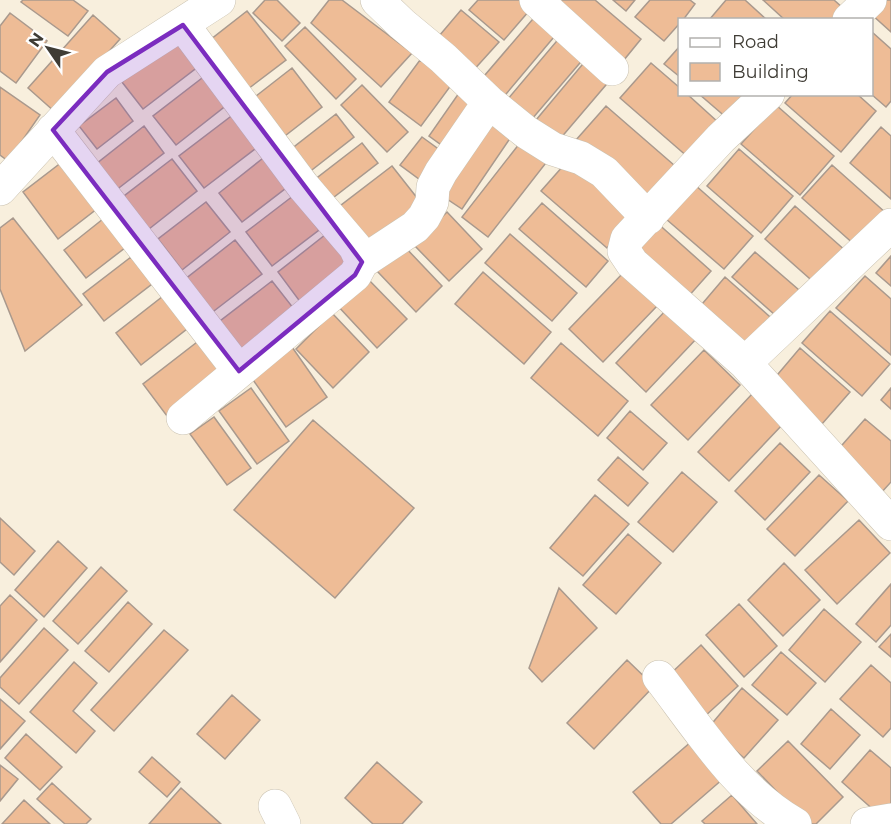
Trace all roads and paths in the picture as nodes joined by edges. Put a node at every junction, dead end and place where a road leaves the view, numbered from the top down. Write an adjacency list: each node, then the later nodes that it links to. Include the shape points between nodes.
1 (219, 0): 6 (street)
2 (377, 0): 9 (street)
3 (870, 0): 5 (street)
4 (544, 2): 7 (street)
5 (851, 18)
6 (183, 25): 10 (street, via 107,72); 14 (street, via 303,186 355,247)
7 (612, 69)
8 (766, 96): 12 (street, via 721,138)
9 (489, 102): 12 (street, via 553,149 581,158 604,172); 14 (street, via 433,186 432,202 424,217)
10 (53, 130): 11 (street); 16 (street)
11 (0, 189)
12 (648, 218): 15 (street, via 627,239 624,251 632,263)
13 (891, 225): 15 (street)
14 (362, 262): 16 (street, via 355,275)
15 (745, 363): 18 (street)
16 (239, 371): 17 (street)
17 (183, 418)
18 (887, 511)
19 (658, 677): 21 (street, via 731,771)
20 (891, 820): 22 (street)
21 (785, 821)
22 (867, 824)

